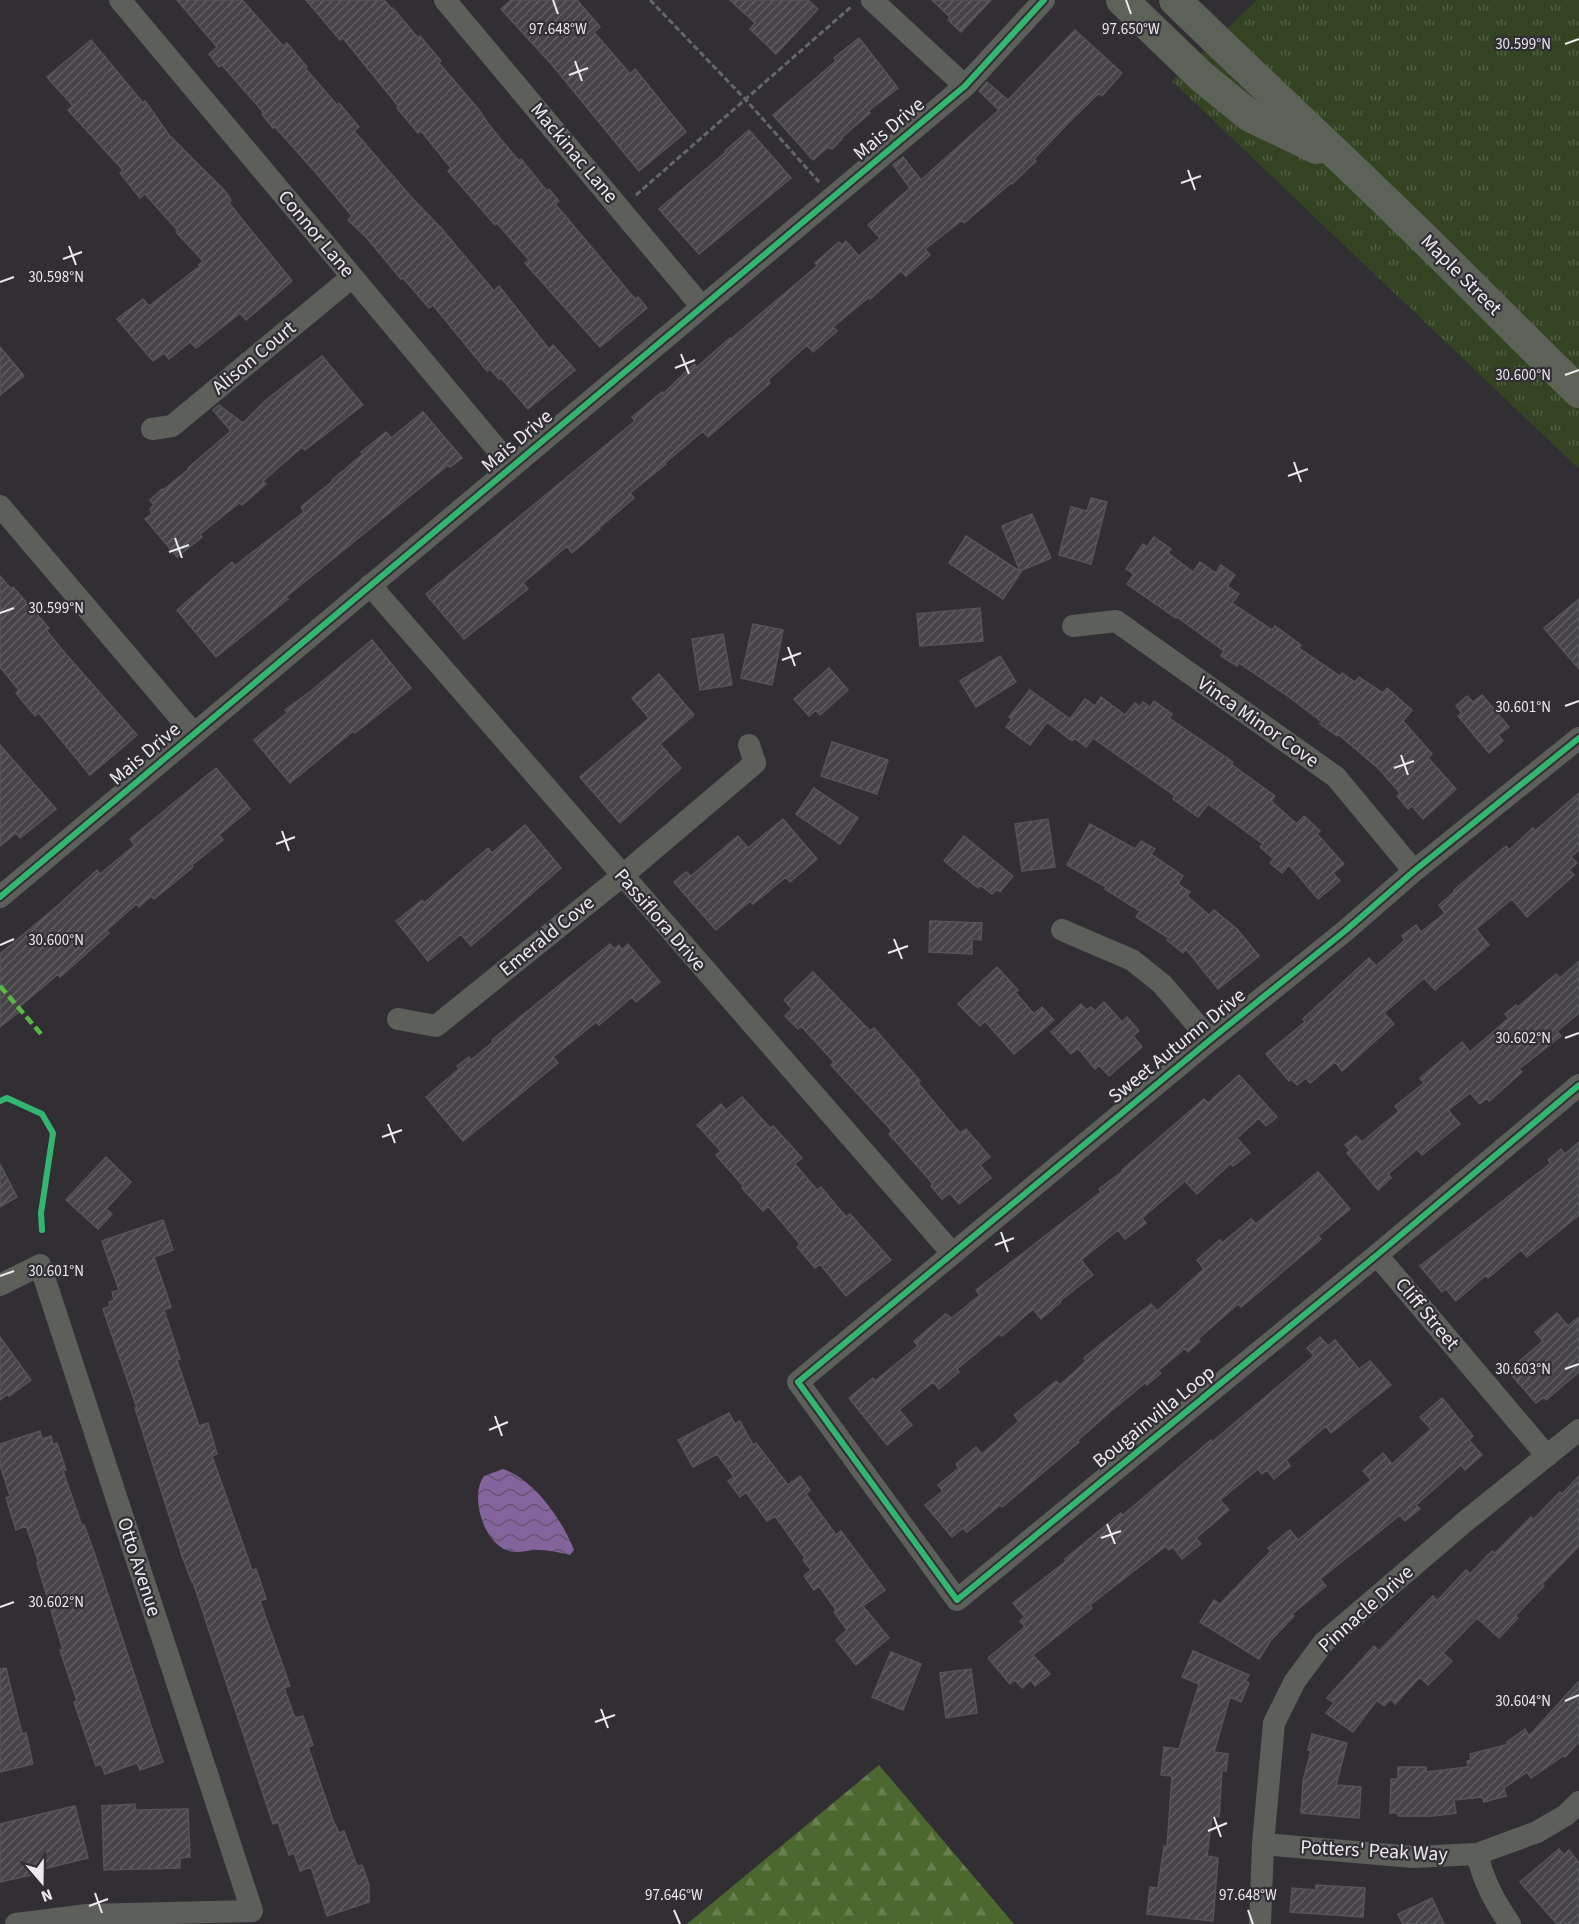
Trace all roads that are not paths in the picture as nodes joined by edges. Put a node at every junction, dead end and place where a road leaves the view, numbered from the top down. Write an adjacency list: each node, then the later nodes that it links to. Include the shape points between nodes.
1 (120, 0): 9 (street, Connor Lane)
2 (445, 0): 10 (street, Mackinac Lane)
3 (1044, 0): 7 (street, Mais Drive)
4 (1122, 0): 8 (street, Maple Street, via 1250,116)
5 (1175, 0): 8 (street, Maple Street)
6 (863, 2): 7 (street)
7 (965, 86): 10 (street, Mais Drive)
8 (1342, 159): 11 (street, Maple Street)
9 (352, 277): 12 (street, Alison Court, via 172,426); 13 (street, Connor Lane)
10 (702, 307): 13 (street, Mais Drive)
11 (1579, 392)
12 (152, 429)
13 (512, 467): 15 (street, Mais Drive)
14 (0, 506): 17 (street)
15 (370, 585): 17 (street, Mais Drive); 21 (street, Passiflora Drive)
16 (1073, 626): 20 (street, Vinca Minor Cove, via 1116,621 1336,777)
17 (194, 734): 22 (street, Mais Drive)
18 (1578, 740): 20 (street, Sweet Autumn Drive)
19 (749, 745): 21 (street, Emerald Cove, via 755,763)
20 (1414, 871): 25 (street, Sweet Autumn Drive)
21 (622, 876): 24 (street, Emerald Cove, via 436,1026); 27 (street, Passiflora Drive)
22 (0, 897)
23 (1062, 930): 25 (street, via 1132,960 1162,984)
24 (398, 1019)
25 (1210, 1040): 27 (street, Sweet Autumn Drive)
26 (1579, 1085): 28 (street, Bougainvilla Loop)
27 (952, 1253): 30 (street, Sweet Autumn Drive)
28 (1377, 1255): 30 (street, Bougainvilla Loop, via 957,1600); 32 (street, Cliff Street)
29 (0, 1285): 36 (street, Otto Avenue, via 40,1265 252,1911 87,1915)
30 (798, 1382)
31 (1579, 1430): 32 (street, Pinnacle Drive)
32 (1547, 1456): 34 (street, Pinnacle Drive, via 1324,1642 1301,1673 1274,1723)
33 (1579, 1802): 35 (street, Potters' Peak Way, via 1566,1815 1537,1832)
34 (1263, 1844): 35 (street, Potters' Peak Way, via 1413,1857); 37 (street, Pinnacle Drive)
35 (1478, 1854): 38 (street, via 1493,1900)
36 (16, 1924)
37 (1260, 1924)
38 (1510, 1924)

